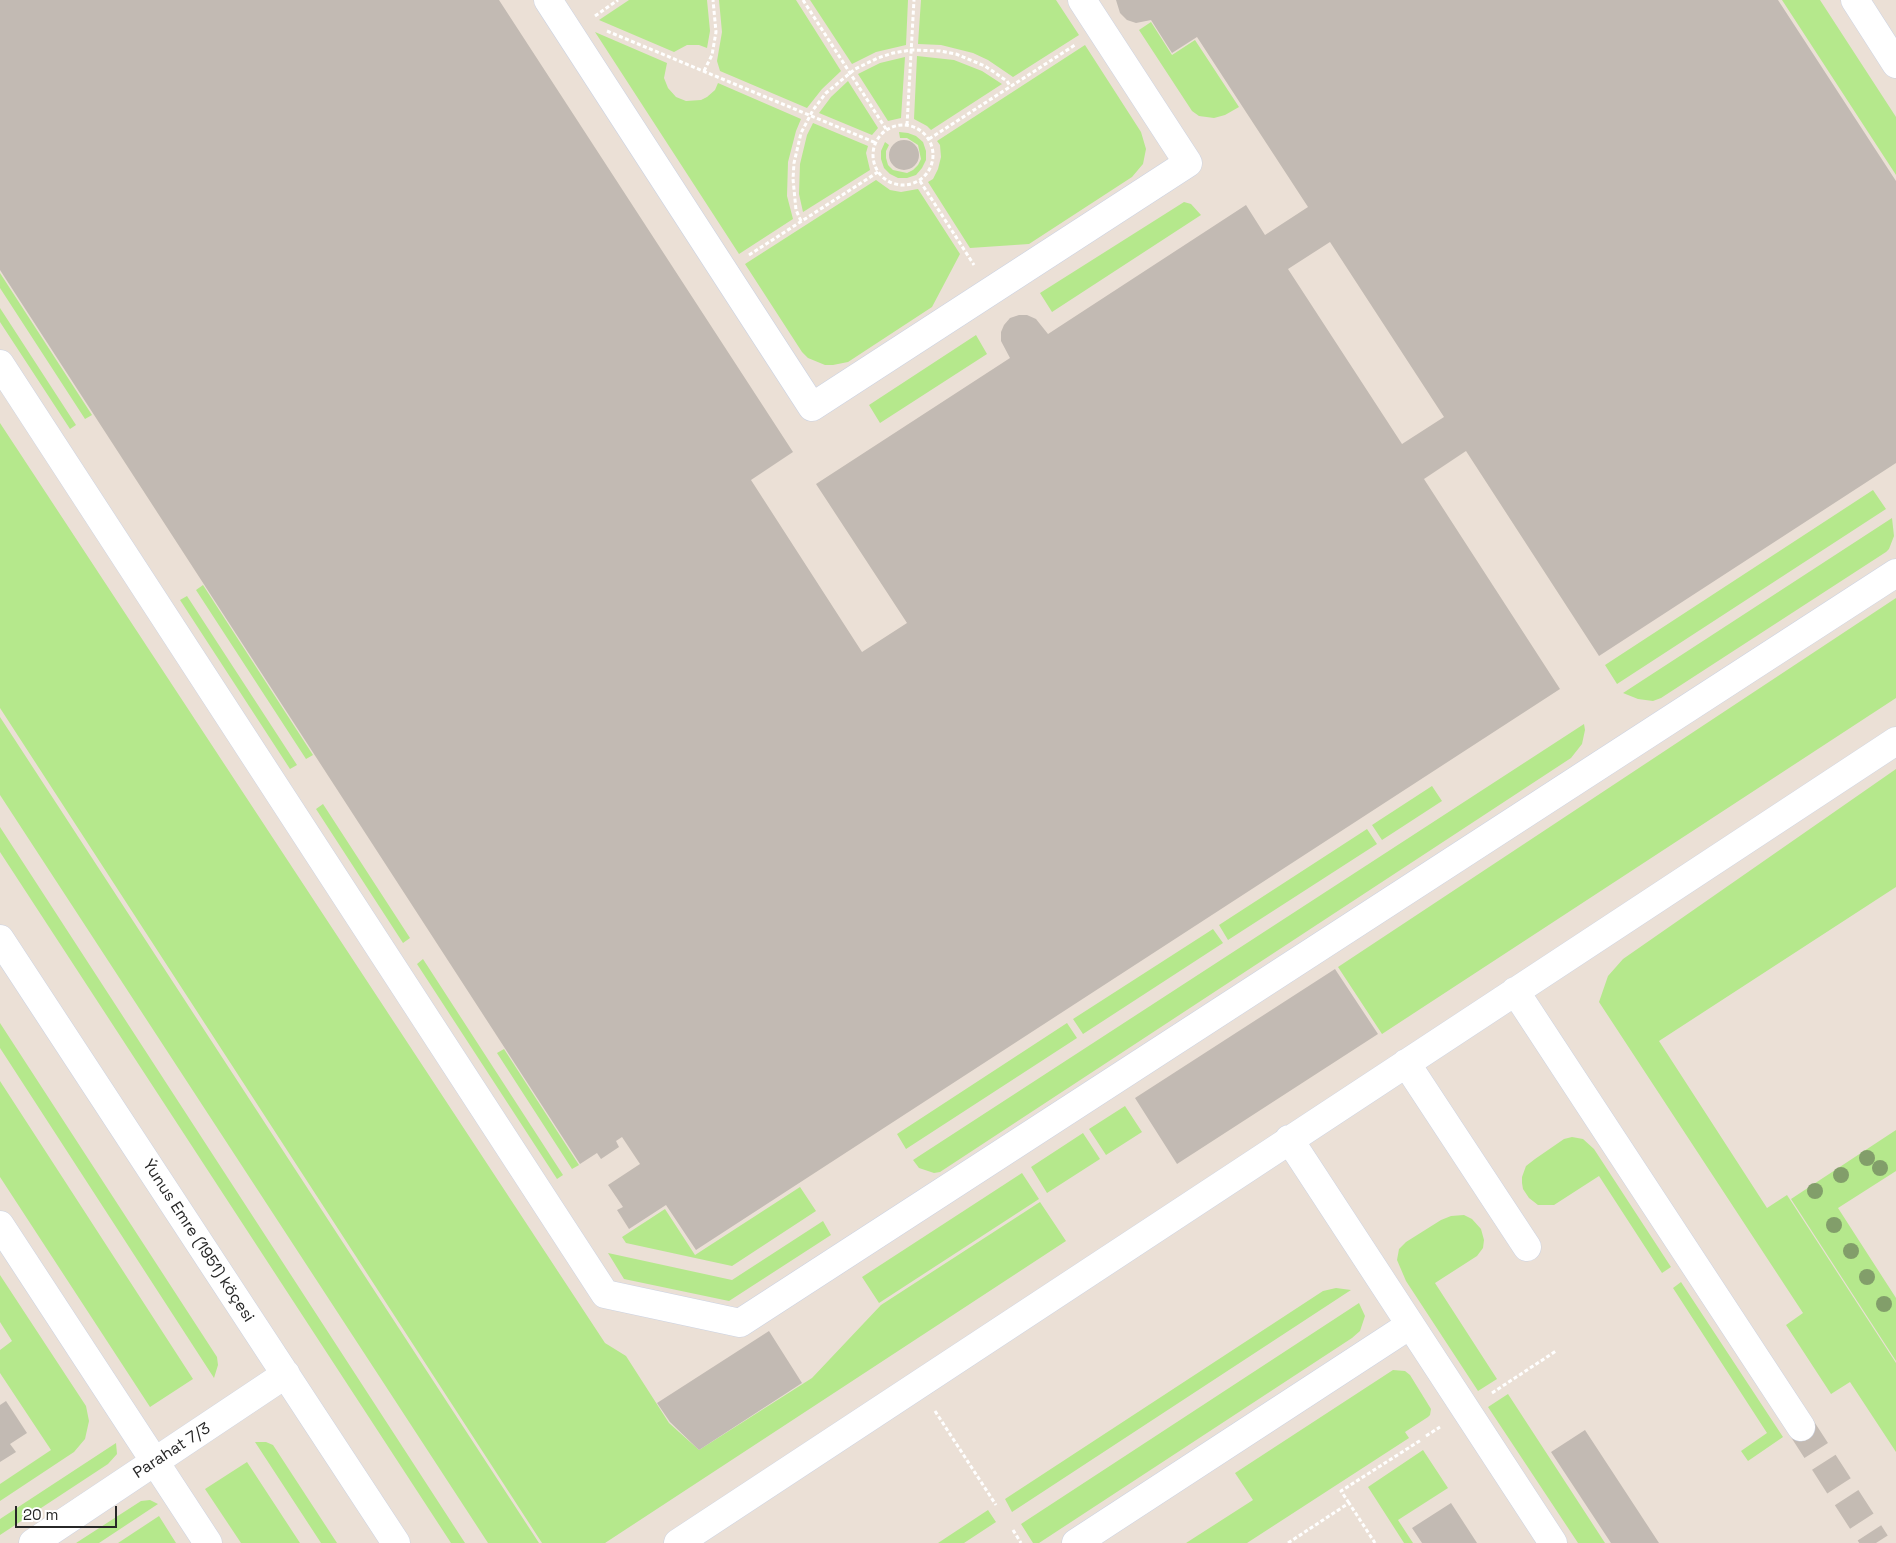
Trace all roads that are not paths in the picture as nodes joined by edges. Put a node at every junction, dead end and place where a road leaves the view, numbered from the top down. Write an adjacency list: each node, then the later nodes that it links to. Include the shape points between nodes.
1 (548, 0): 2 (street, via 812,407 1188,162)
2 (1082, 0)
3 (1855, 0): 4 (street)
4 (1896, 64)
5 (0, 364): 6 (street, via 605,1294 740,1323)
6 (1896, 573)
7 (1896, 741): 9 (street)
8 (0, 939): 15 (street, Ýunus Emre (1951) köçesi)
9 (1516, 991): 10 (street); 16 (street)
10 (1406, 1063): 11 (street); 13 (street)
11 (1289, 1139): 14 (street); 21 (street)
12 (0, 1225): 17 (street)
13 (1527, 1247)
14 (1410, 1325): 22 (street); 23 (street)
15 (286, 1374): 17 (street, Parahat 7/3); 20 (street, Ýunus Emre (1951) köçesi)
16 (1801, 1427)
17 (155, 1462): 18 (street, Parahat 7/3); 19 (street)
18 (32, 1543)
19 (208, 1543)
20 (396, 1543)
21 (678, 1543)
22 (1076, 1543)
23 (1553, 1543)

